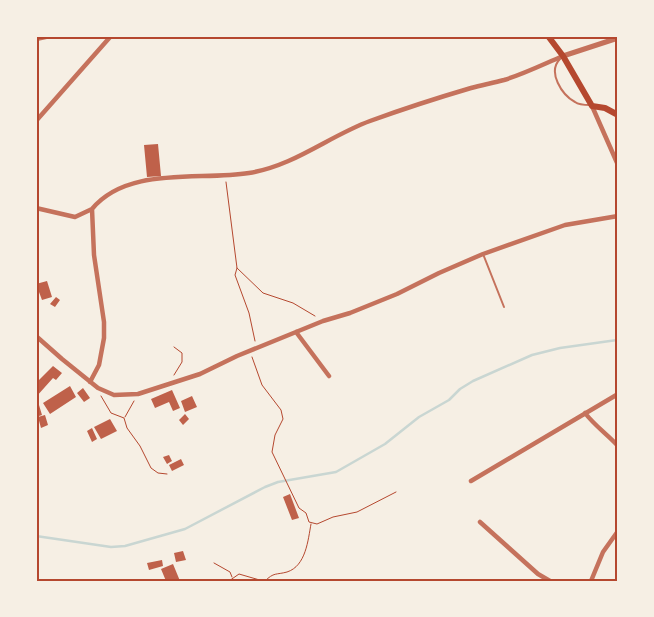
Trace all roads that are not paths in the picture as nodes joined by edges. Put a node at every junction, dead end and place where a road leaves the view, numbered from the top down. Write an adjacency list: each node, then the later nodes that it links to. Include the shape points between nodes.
1 (50, 36): 5 (street)
2 (112, 36): 9 (street)
3 (548, 36): 6 (main road)
4 (618, 38): 6 (street)
5 (36, 39)
6 (563, 56): 7 (main road); 7 (lane, via 556,62 555,73 562,90 577,103); 12 (street, via 506,80 368,122 281,165 251,173 128,184 107,194)
7 (592, 106): 8 (main road); 10 (street)
8 (618, 115)
9 (36, 121)
10 (618, 165)
11 (36, 208): 12 (street, via 75,217)
12 (92, 209): 19 (street, via 104,338 99,365)
13 (618, 216): 14 (street, via 565,225)
14 (483, 254): 15 (lane); 16 (street, via 397,294)
15 (504, 307)
16 (296, 332): 18 (street); 19 (street, via 200,374 138,394 114,395)
17 (36, 336): 19 (street)
18 (329, 376)
19 (90, 382)
20 (618, 394): 21 (street)
21 (585, 413): 22 (street); 23 (street)
22 (618, 446)
23 (471, 482)
24 (480, 522): 26 (street)
25 (618, 531): 27 (street)
26 (550, 581)
27 (591, 581)

